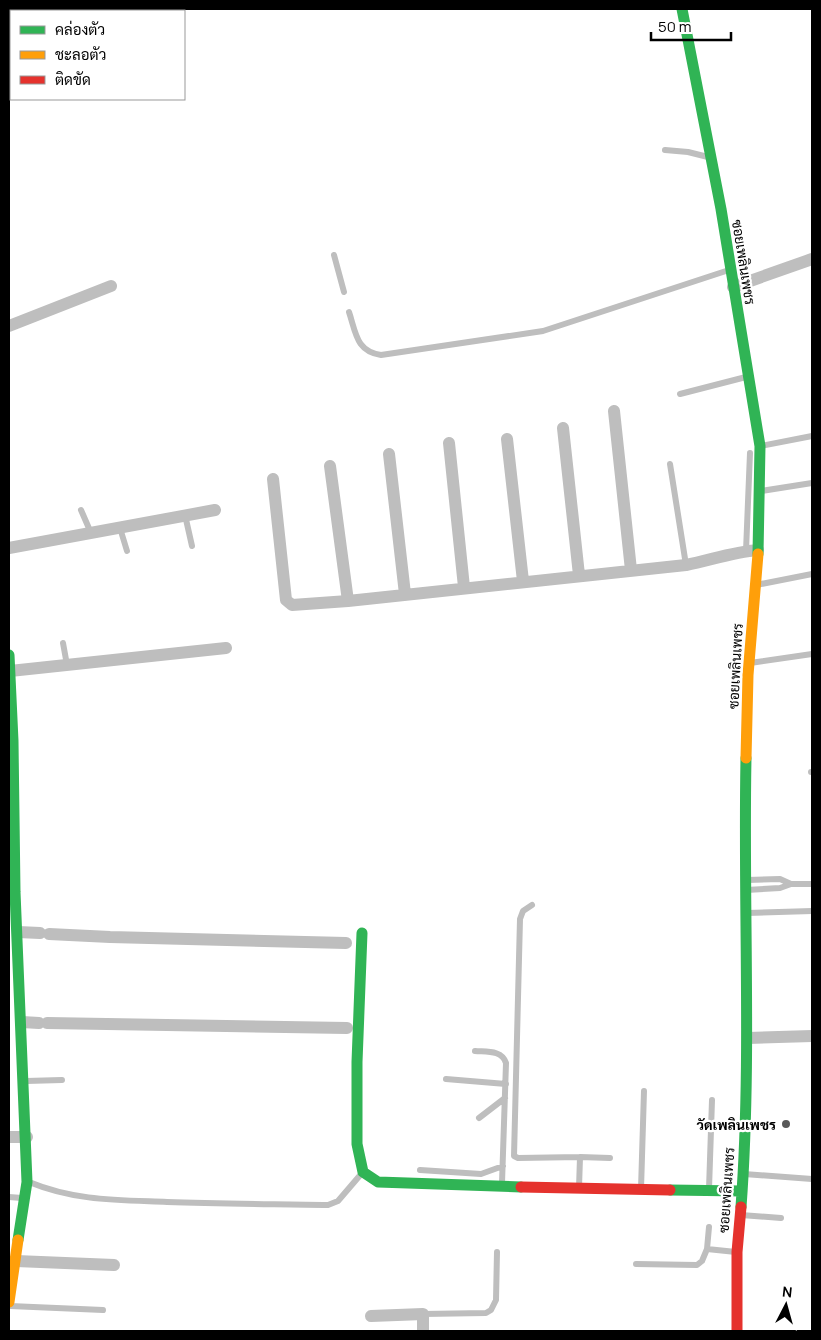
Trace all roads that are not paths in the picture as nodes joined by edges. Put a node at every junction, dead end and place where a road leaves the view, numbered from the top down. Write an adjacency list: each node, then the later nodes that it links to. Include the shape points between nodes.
1 (682, 9): 3 (street, ซอยเพลินเพชร)
2 (665, 150): 3 (lane)
3 (710, 158): 6 (street, ซอยเพลินเพชร)
4 (334, 255): 9 (lane)
5 (812, 259): 8 (street)
6 (730, 270): 8 (street, ซอยเพลินเพชร); 10 (lane, via 543,331 381,355 365,350 359,342)
7 (111, 286): 11 (street)
8 (733, 286): 12 (street, ซอยเพลินเพชร)
9 (344, 292)
10 (349, 312)
11 (9, 326)
12 (748, 376): 13 (lane); 19 (street, ซอยเพลินเพชร)
13 (680, 394)
14 (614, 411): 36 (street)
15 (564, 428): 38 (street)
16 (812, 436): 19 (lane)
17 (506, 439): 39 (street)
18 (449, 443): 41 (street)
19 (755, 450): 25 (street, ซอยเพลินเพชร); 34 (lane)
20 (389, 454): 42 (street)
21 (670, 464): 35 (lane)
22 (330, 466): 43 (street)
23 (272, 479): 43 (street, via 288,603)
24 (812, 483): 25 (lane)
25 (760, 491): 34 (street, ซอยเพลินเพชร)
26 (80, 510): 30 (lane)
27 (215, 510): 28 (street)
28 (185, 515): 29 (street); 31 (lane)
29 (120, 528): 30 (street); 33 (lane)
30 (91, 533): 32 (street)
31 (192, 546)
32 (9, 548)
33 (127, 551)
34 (754, 553): 35 (street, via 730,562 721,559); 40 (street, ซอยเพลินเพชร)
35 (686, 565): 36 (street)
36 (631, 570): 38 (street)
37 (812, 574): 40 (lane)
38 (579, 575): 39 (street)
39 (523, 581): 41 (street)
40 (755, 585): 48 (street, ซอยเพลินเพชร)
41 (464, 587): 42 (street)
42 (405, 594): 43 (street)
43 (348, 601)
44 (63, 643): 49 (lane)
45 (226, 648): 49 (street)
46 (812, 654): 48 (lane)
47 (9, 655): 50 (street)
48 (749, 663): 54 (street, ซอยเพลินเพชร)
49 (67, 665): 50 (street)
50 (10, 671): 51 (street)
51 (11, 812): 58 (street)
52 (791, 884): 53 (lane); 54 (lane, via 780,888); 54 (lane, via 780,879)
53 (812, 884)
54 (745, 885): 57 (street, ซอยเพลินเพชร)
55 (532, 905): 75 (lane, via 523,911 520,919 514,1156)
56 (812, 912): 57 (lane)
57 (746, 913): 64 (street, ซอยเพลินเพชร)
58 (18, 932): 60 (street); 61 (street)
59 (362, 933): 79 (street, via 356,1111 357,1144)
60 (346, 943)
61 (22, 1022): 62 (street); 68 (street)
62 (347, 1028)
63 (812, 1036): 64 (street)
64 (748, 1038): 80 (street, ซอยเพลินเพชร)
65 (475, 1051): 69 (lane, via 504,1057)
66 (446, 1079): 69 (lane)
67 (62, 1080): 68 (lane)
68 (24, 1082): 74 (street)
69 (506, 1084): 71 (lane)
70 (644, 1091): 85 (lane)
71 (505, 1098): 73 (lane); 77 (lane)
72 (712, 1100): 86 (lane)
73 (479, 1118)
74 (19, 1137): 82 (street)
75 (580, 1157): 76 (lane); 84 (lane)
76 (610, 1158)
77 (503, 1166): 78 (lane, via 481,1174); 83 (lane)
78 (420, 1170)
79 (363, 1172): 82 (lane, via 338,1201 328,1205 98,1200 54,1193); 83 (street, via 378,1182)
80 (743, 1174): 81 (lane); 87 (street, ซอยเพลินเพชร)
81 (812, 1179)
82 (27, 1182): 89 (street)
83 (501, 1187): 84 (street)
84 (579, 1189): 85 (street)
85 (641, 1190): 86 (street)
86 (709, 1190): 87 (street)
87 (742, 1192): 90 (street, ซอยเพลินเพชร)
88 (9, 1197): 89 (lane)
89 (23, 1198): 94 (street)
90 (740, 1213): 91 (lane); 97 (street, ซอยเพลินเพชร)
91 (781, 1218)
92 (708, 1228): 95 (lane)
93 (9, 1231): 94 (lane)
94 (18, 1232): 98 (street)
95 (707, 1249): 97 (lane); 99 (lane, via 702,1262 697,1264)
96 (497, 1252): 104 (lane, via 496,1300 491,1310 486,1313)
97 (737, 1252): 107 (street, ซอยเพลินเพชร)
98 (16, 1261): 100 (street); 101 (street)
99 (636, 1264)
100 (114, 1266)
101 (9, 1302)
102 (9, 1306): 103 (lane)
103 (103, 1310)
104 (423, 1314): 105 (street); 106 (street)
105 (371, 1316)
106 (423, 1331)
107 (737, 1331)

